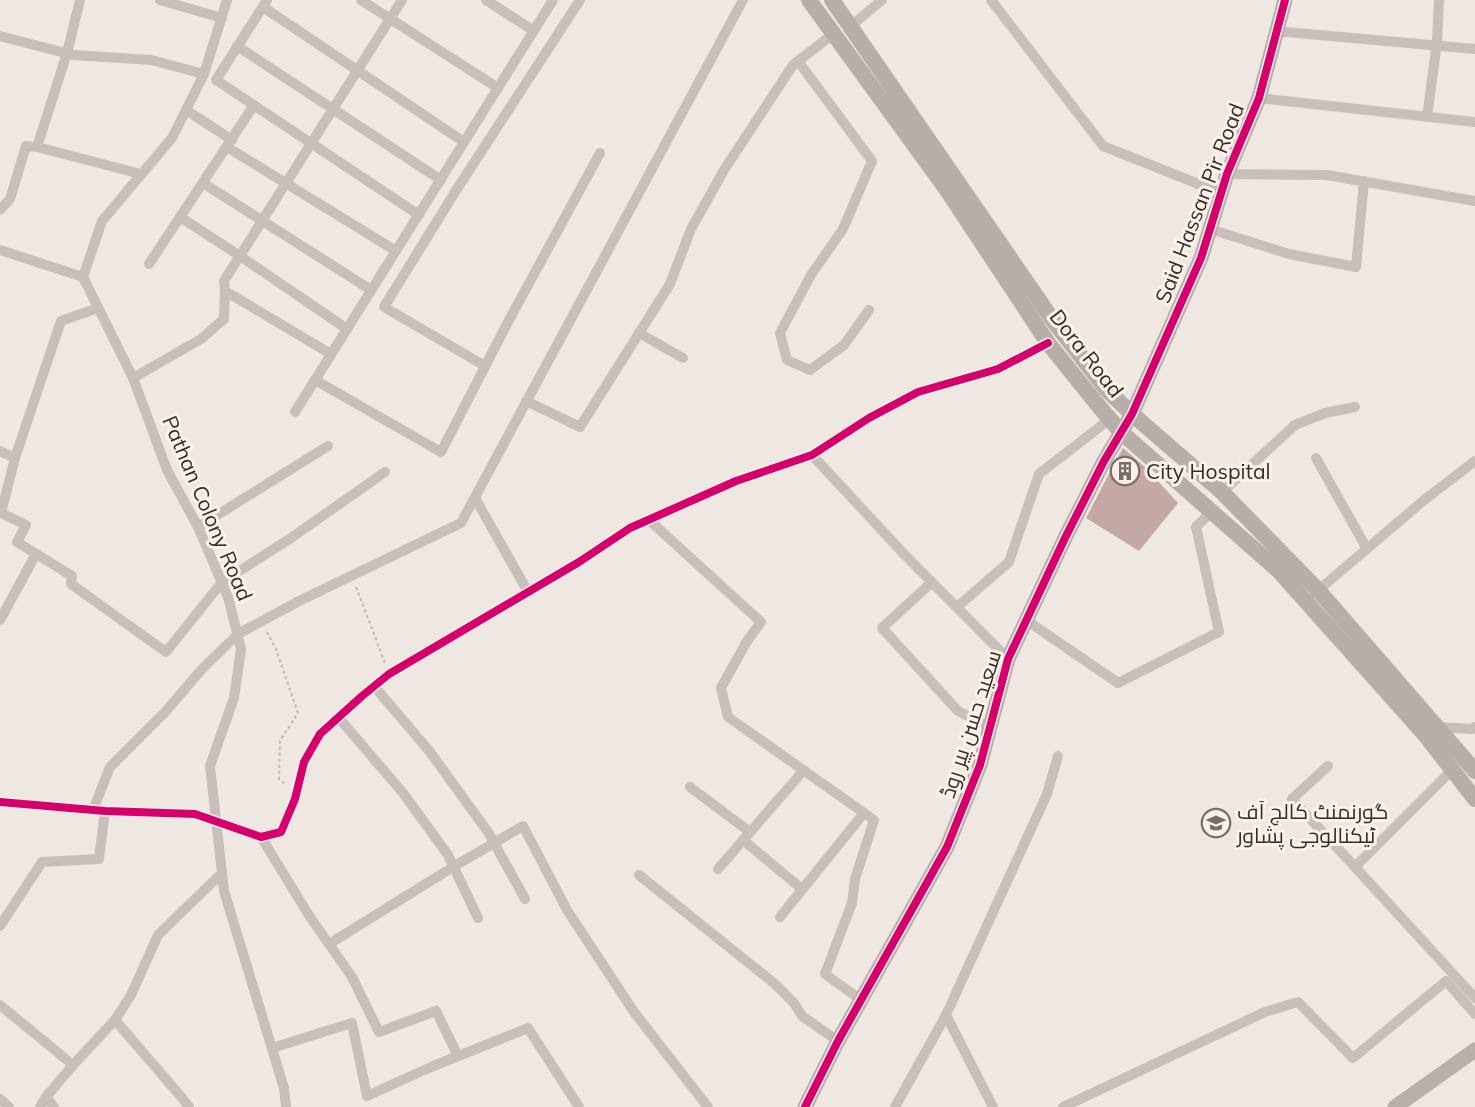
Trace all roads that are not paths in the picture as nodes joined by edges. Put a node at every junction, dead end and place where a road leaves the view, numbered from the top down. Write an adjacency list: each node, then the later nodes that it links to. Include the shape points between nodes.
1 (80, 0): 27 (street)
2 (160, 0): 17 (street)
3 (227, 0): 17 (street)
4 (361, 0): 18 (street)
5 (402, 0): 18 (street)
6 (486, 0): 20 (street)
7 (553, 0): 20 (street)
8 (580, 0): 70 (street, via 454,192 384,308)
9 (743, 0): 73 (street)
10 (809, 0): 22 (main road, Dora Road)
11 (832, 0): 19 (main road)
12 (882, 0): 19 (street)
13 (991, 0): 49 (street, via 1103,146)
14 (1285, 0): 21 (street, Said Hassan Pir Road)
15 (1439, 0): 24 (street)
16 (265, 3): 25 (street); 29 (street)
17 (222, 18): 30 (street)
18 (390, 19): 29 (street); 31 (street)
19 (851, 26): 22 (main road); 76 (main road, via 1052,319 1107,390)
20 (534, 31): 31 (street)
21 (1275, 31): 24 (street); 32 (street, Said Hassan Pir Road)
22 (833, 34): 28 (street); 67 (main road, Dora Road, via 946,190)
23 (0, 36): 27 (street)
24 (1437, 45): 26 (street); 36 (street)
25 (237, 46): 33 (street, via 216,80); 34 (street)
26 (1475, 49)
27 (67, 53): 30 (street, via 151,60); 41 (street)
28 (798, 61): 64 (street, via 872,161 843,229 811,275 780,333 787,360 810,370 844,345); 66 (street, via 724,170 691,229 670,284)
29 (358, 70): 34 (street); 38 (street)
30 (204, 74): 35 (street)
31 (498, 88): 38 (street)
32 (1259, 98): 36 (street); 44 (street, Said Hassan Pir Road)
33 (254, 105): 39 (street); 40 (street)
34 (334, 108): 40 (street); 45 (street)
35 (186, 110): 39 (street); 43 (street, via 172,138)
36 (1427, 117): 37 (street)
37 (1475, 122)
38 (464, 142): 45 (street)
39 (229, 143): 47 (street); 48 (street)
40 (311, 143): 48 (street); 52 (street)
41 (37, 147): 43 (street); 51 (street, via 26,146 10,198)
42 (600, 153): 70 (street)
43 (141, 174): 60 (street, via 102,221)
44 (1227, 174): 46 (street, via 1327,175); 49 (street, Said Hassan Pir Road)
45 (441, 180): 52 (street)
46 (1364, 181): 50 (street); 55 (street, via 1356,267 1289,254)
47 (203, 183): 53 (street); 54 (street)
48 (286, 184): 54 (street); 57 (street)
49 (1221, 193): 55 (street, Said Hassan Pir Road)
50 (1475, 201)
51 (0, 210)
52 (419, 215): 57 (street)
53 (180, 217): 58 (street); 59 (street)
54 (262, 221): 58 (street); 61 (street)
55 (1210, 229): 76 (street, Said Hassan Pir Road)
56 (0, 250): 60 (street)
57 (396, 251): 61 (street)
58 (240, 256): 62 (street, via 224,280); 65 (street)
59 (149, 264)
60 (83, 277): 63 (street, Pathan Colony Road)
61 (371, 290): 65 (street)
62 (225, 291): 68 (street); 71 (street, via 224,319 201,339)
63 (98, 308): 71 (street, Pathan Colony Road); 81 (street, via 61,321)
64 (868, 310)
65 (347, 329): 68 (street)
66 (639, 333): 69 (street); 73 (street, via 580,427)
67 (1048, 343): 77 (main road, Dora Road); 80 (street, via 998,369 918,392)
68 (332, 354): 72 (street)
69 (683, 358)
70 (485, 366): 72 (street, via 441,452)
71 (133, 378): 89 (street, Pathan Colony Road, via 168,470)
72 (315, 380): 75 (street)
73 (526, 401): 86 (street)
74 (1355, 407): 85 (street, via 1325,413 1295,426)
75 (295, 412)
76 (1132, 414): 77 (street, سعید حسن پیر روڈ); 85 (main road)
77 (1116, 425): 87 (main road, Dora Road); 96 (street, via 1039,474 1009,562); 98 (street, سعید حسن پیر روڈ, via 1104,461)
78 (327, 446): 89 (street)
79 (0, 451): 81 (street)
80 (812, 455): 88 (street, via 736,481); 93 (street)
81 (15, 458): 91 (street, via 1,513 26,525 17,542)
82 (1316, 458): 90 (street)
83 (1475, 461): 90 (street)
84 (385, 472): 92 (street)
85 (1222, 492): 87 (main road); 95 (main road)
86 (475, 498): 94 (street); 99 (street, via 461,523)
87 (1209, 508): 95 (main road, Dora Road); 98 (street, via 1196,527 1219,632 1118,682)
88 (649, 520): 94 (street); 108 (street, via 761,622 721,688 728,717)
89 (198, 526): 92 (street, Pathan Colony Road)
90 (1367, 549): 95 (street)
91 (36, 554): 92 (street, via 72,576 71,584 166,652); 97 (street)
92 (222, 582): 99 (street, Pathan Colony Road)
93 (932, 582): 96 (street); 103 (street, via 882,628 958,711)
94 (528, 592): 101 (street)
95 (1312, 596): 105 (main road, Dora Road)
96 (957, 607): 100 (street)
97 (0, 620)
98 (1026, 620): 100 (street, سعید حسن پیر روڈ)
99 (238, 634): 114 (street, via 110,767); 117 (street, Pathan Colony Road, via 241,649 234,698 210,766)
100 (1008, 658): 103 (street, سعید حسن پیر روڈ)
101 (374, 686): 102 (street); 120 (street, via 430,752)
102 (338, 717): 119 (street, via 320,734 304,762 297,793 281,832); 121 (street, via 403,793)
103 (990, 727): 133 (street, سعید حسن پیر روڈ, via 980,765 947,847)
104 (1475, 727): 105 (street)
105 (1431, 732): 109 (main road, Dora Road); 110 (main road)
106 (1058, 756): 136 (street, via 1047,794)
107 (1328, 766): 122 (street, via 1292,799)
108 (804, 770): 116 (street); 118 (street)
109 (1452, 770): 112 (main road, Dora Road); 122 (street)
110 (1475, 771)
111 (690, 787): 118 (street)
112 (1475, 799)
113 (0, 802): 114 (street)
114 (93, 810): 115 (street)
115 (105, 811): 117 (street, via 195,814); 130 (street, via 99,860 42,862)
116 (864, 813): 126 (street); 133 (street, via 874,820 855,879 852,903 825,974)
117 (216, 822): 119 (street); 124 (street, Pathan Colony Road)
118 (747, 836): 123 (street); 126 (street)
119 (261, 837): 131 (street)
120 (494, 843): 121 (street); 127 (street); 151 (street, via 523,826 585,938 634,1012)
121 (453, 867): 129 (street); 131 (street)
122 (1355, 867): 132 (street)
123 (718, 869)
124 (222, 873): 137 (street, via 158,935); 139 (street, Pathan Colony Road, via 224,891)
125 (639, 874): 138 (street, via 775,984 802,1016)
126 (802, 889): 128 (street)
127 (525, 900)
128 (780, 916)
129 (478, 918)
130 (0, 926)
131 (329, 944): 141 (street, via 352,977 379,1032 436,1011)
132 (1475, 998)
133 (861, 1000): 138 (street, سعید حسن پیر روڈ)
134 (0, 1005): 142 (street)
135 (1475, 1014): 155 (street, via 1446,981 1353,1058 1298,1002 1264,1012)
136 (946, 1015): 153 (street); 154 (street)
137 (115, 1020): 142 (street); 148 (street)
138 (838, 1041): 152 (street, سعید حسن پیر روڈ)
139 (272, 1048): 144 (street, via 352,1023); 149 (street, Pathan Colony Road)
140 (1475, 1050): 156 (street)
141 (458, 1056): 144 (street); 150 (street, via 528,1028)
142 (73, 1065): 145 (street)
143 (0, 1099): 146 (street)
144 (367, 1101)
145 (43, 1102): 147 (street)
146 (9, 1107)
147 (54, 1107)
148 (189, 1107)
149 (286, 1107)
150 (579, 1107)
151 (708, 1107)
152 (806, 1107)
153 (895, 1107)
154 (993, 1107)
155 (1063, 1107)
156 (1395, 1107)

